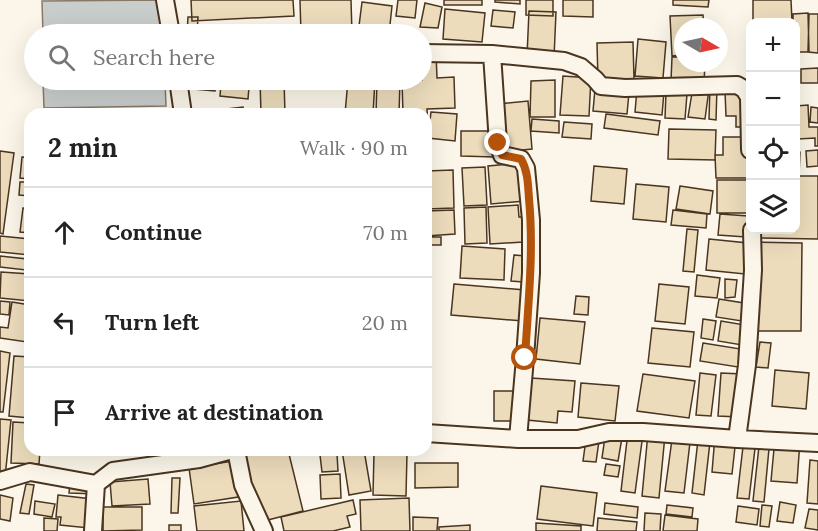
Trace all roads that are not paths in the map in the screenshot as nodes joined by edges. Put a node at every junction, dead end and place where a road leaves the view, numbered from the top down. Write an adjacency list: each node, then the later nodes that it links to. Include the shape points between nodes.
1 (165, 0): 2 (street)
2 (169, 24)
3 (432, 53): 4 (street)
4 (492, 54): 7 (street, via 564,61 581,67 601,86 737,84 749,97); 10 (street, via 498,143 502,155 521,159 526,168 531,220 531,273)
5 (179, 90): 6 (street)
6 (182, 108)
7 (750, 126)
8 (752, 234): 11 (street, via 747,365)
9 (432, 432): 10 (street)
10 (518, 439): 11 (street, via 578,439 609,432 643,432)
11 (737, 439): 12 (street)
12 (818, 443)
13 (211, 456): 16 (street, via 113,471)
14 (236, 456): 18 (street, via 243,485)
15 (0, 481): 16 (street, via 30,472)
16 (96, 484): 17 (street)
17 (93, 531)
18 (264, 531)

